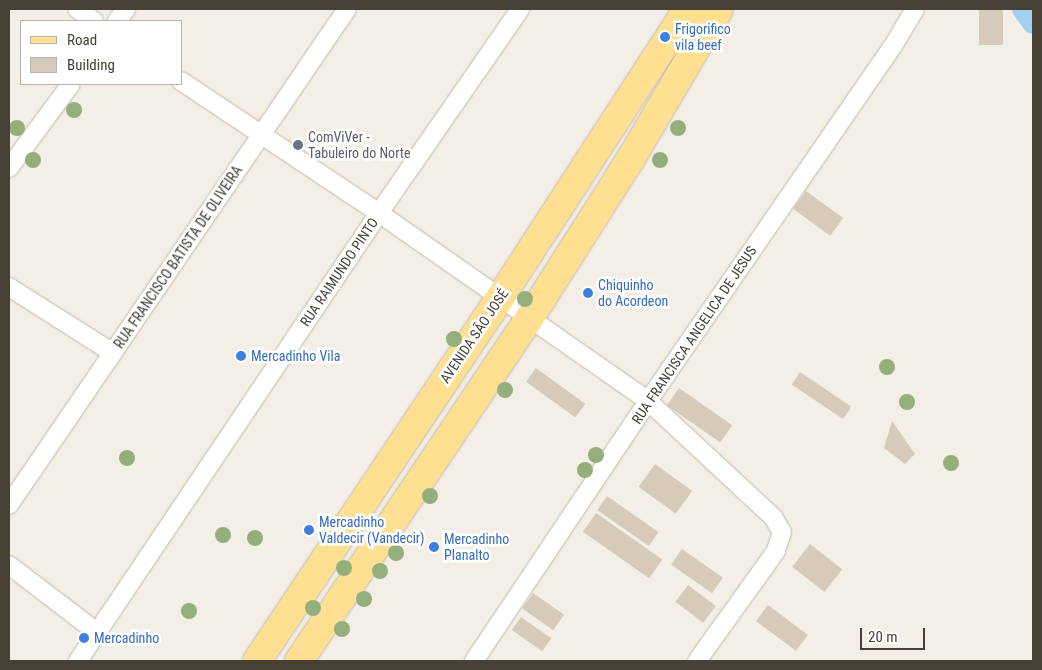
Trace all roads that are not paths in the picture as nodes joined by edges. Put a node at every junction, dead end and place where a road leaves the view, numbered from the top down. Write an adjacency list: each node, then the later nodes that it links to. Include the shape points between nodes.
1 (76, 9): 8 (street)
2 (126, 9): 9 (street)
3 (347, 9): 12 (street, RUA FRANCISCO BATISTA DE OLIVEIRA)
4 (520, 9): 14 (street, RUA RAIMUNDO PINTO)
5 (688, 9): 16 (main road, AVENIDA SÃO JOSÉ)
6 (719, 9): 17 (main road, via 630,160)
7 (915, 9): 19 (street, RUA FRANCISCA ANGELICA DE JESUS, via 893,46)
8 (92, 20)
9 (118, 20)
10 (182, 81): 12 (street)
11 (70, 85): 13 (street)
12 (261, 134): 14 (street); 18 (street, RUA FRANCISCO BATISTA DE OLIVEIRA)
13 (9, 168)
14 (379, 213): 16 (street); 22 (street, RUA RAIMUNDO PINTO)
15 (9, 287): 18 (street)
16 (500, 298): 17 (street); 24 (main road, AVENIDA SÃO JOSÉ)
17 (529, 319): 19 (street); 25 (main road)
18 (113, 353): 20 (street, RUA FRANCISCO BATISTA DE OLIVEIRA)
19 (648, 401): 26 (street, RUA FRANCISCA ANGELICA DE JESUS); 27 (street, via 779,524 782,540 776,551)
20 (9, 505)
21 (9, 565): 22 (street)
22 (98, 633): 23 (street, RUA RAIMUNDO PINTO)
23 (78, 661)
24 (257, 661)
25 (300, 661)
26 (474, 661)
27 (697, 661)

